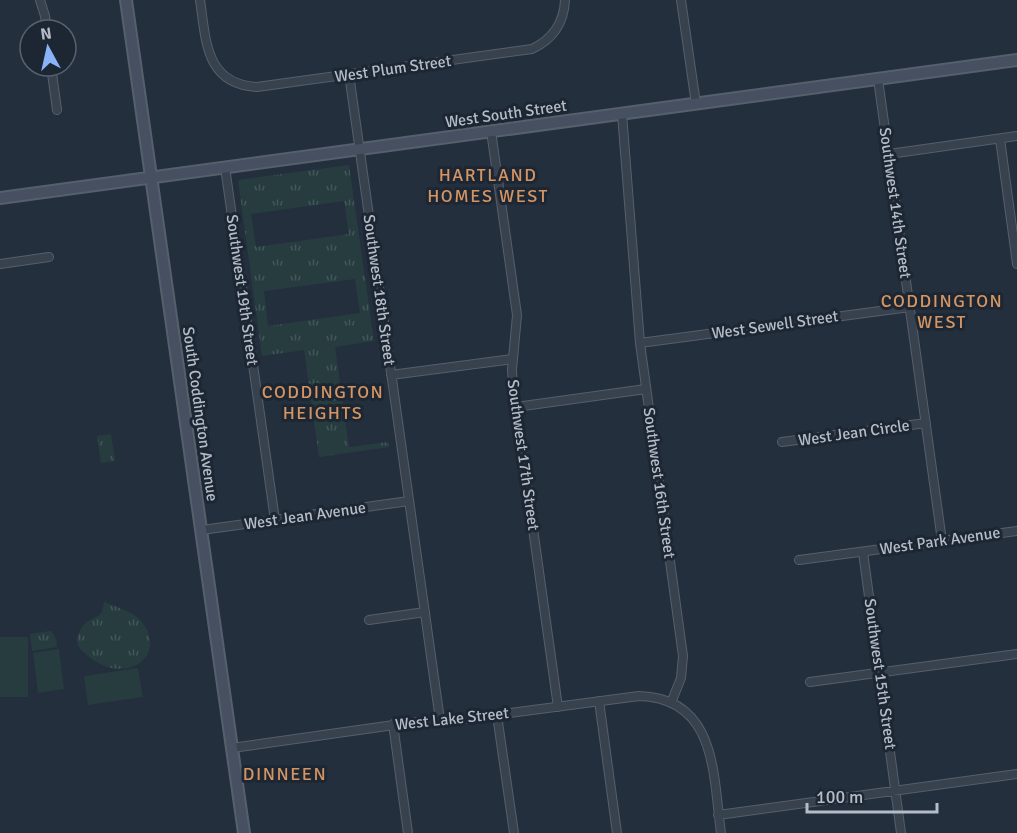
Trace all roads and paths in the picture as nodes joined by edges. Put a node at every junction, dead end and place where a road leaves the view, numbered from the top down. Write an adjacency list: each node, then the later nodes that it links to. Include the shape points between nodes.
1 (40, 0): 6 (street)
2 (126, 0): 20 (street, South Coddington Avenue)
3 (200, 0): 8 (street, West Plum Street, via 207,48 222,74 231,80 257,87)
4 (565, 0): 8 (street, West Plum Street, via 562,19 551,36 522,51)
5 (681, 0): 11 (street)
6 (45, 18)
7 (1017, 60): 10 (street, West South Street)
8 (349, 74): 17 (street, Southwest 18th Street)
9 (53, 78): 12 (street)
10 (878, 79): 11 (street, West South Street); 18 (street, Southwest 14th Street)
11 (696, 104): 13 (street, West South Street)
12 (57, 110)
13 (622, 114): 14 (street, West South Street); 26 (street, Southwest 16th Street)
14 (491, 131): 17 (street, West South Street); 27 (street, Southwest 17th Street, via 517,315)
15 (1017, 136): 16 (street)
16 (1000, 139): 18 (street); 23 (street)
17 (359, 149): 19 (street, West South Street); 28 (street, Southwest 18th Street)
18 (889, 154): 25 (street, Southwest 14th Street)
19 (225, 167): 20 (street, West South Street); 34 (street, Southwest 19th Street)
20 (152, 177): 21 (street, West South Street); 35 (street, South Coddington Avenue)
21 (0, 198)
22 (49, 257): 24 (street)
23 (1017, 262)
24 (0, 264)
25 (910, 307): 26 (street, West Sewell Street); 31 (street, Southwest 14th Street)
26 (640, 343): 29 (street, Southwest 16th Street)
27 (513, 359): 28 (street); 30 (street, Southwest 17th Street)
28 (391, 375): 33 (street, Southwest 18th Street)
29 (646, 389): 30 (street); 46 (street, Southwest 16th Street, via 683,656 681,678)
30 (516, 407): 47 (street, Southwest 17th Street)
31 (926, 423): 32 (street, West Jean Circle); 37 (street, Southwest 14th Street)
32 (782, 442)
33 (409, 501): 34 (street, West Jean Avenue); 40 (street, Southwest 18th Street)
34 (275, 520): 35 (street, West Jean Avenue)
35 (202, 530): 51 (street, South Coddington Avenue)
36 (1017, 531): 37 (street, West Park Avenue)
37 (942, 541): 38 (street, West Park Avenue)
38 (863, 552): 39 (street, West Park Avenue); 43 (street, Southwest 15th Street)
39 (799, 560)
40 (425, 612): 41 (street); 49 (street, Southwest 18th Street)
41 (369, 620)
42 (1017, 654): 43 (street)
43 (879, 673): 44 (street); 53 (street, Southwest 15th Street)
44 (810, 682)
45 (600, 701): 46 (street, West Lake Street, via 639,696); 47 (street, West Lake Street); 58 (street)
46 (671, 703): 54 (street, via 693,719 706,739)
47 (558, 707): 48 (street, West Lake Street)
48 (497, 715): 49 (street, West Lake Street); 57 (street)
49 (440, 720): 50 (street, West Lake Street)
50 (393, 724): 51 (street, West Lake Street); 56 (street)
51 (232, 748): 55 (street, South Coddington Avenue)
52 (1017, 774): 53 (street)
53 (896, 791): 54 (street); 60 (street, Southwest 15th Street)
54 (718, 815): 59 (street)
55 (244, 833)
56 (408, 833)
57 (514, 833)
58 (617, 833)
59 (721, 833)
60 (902, 833)

